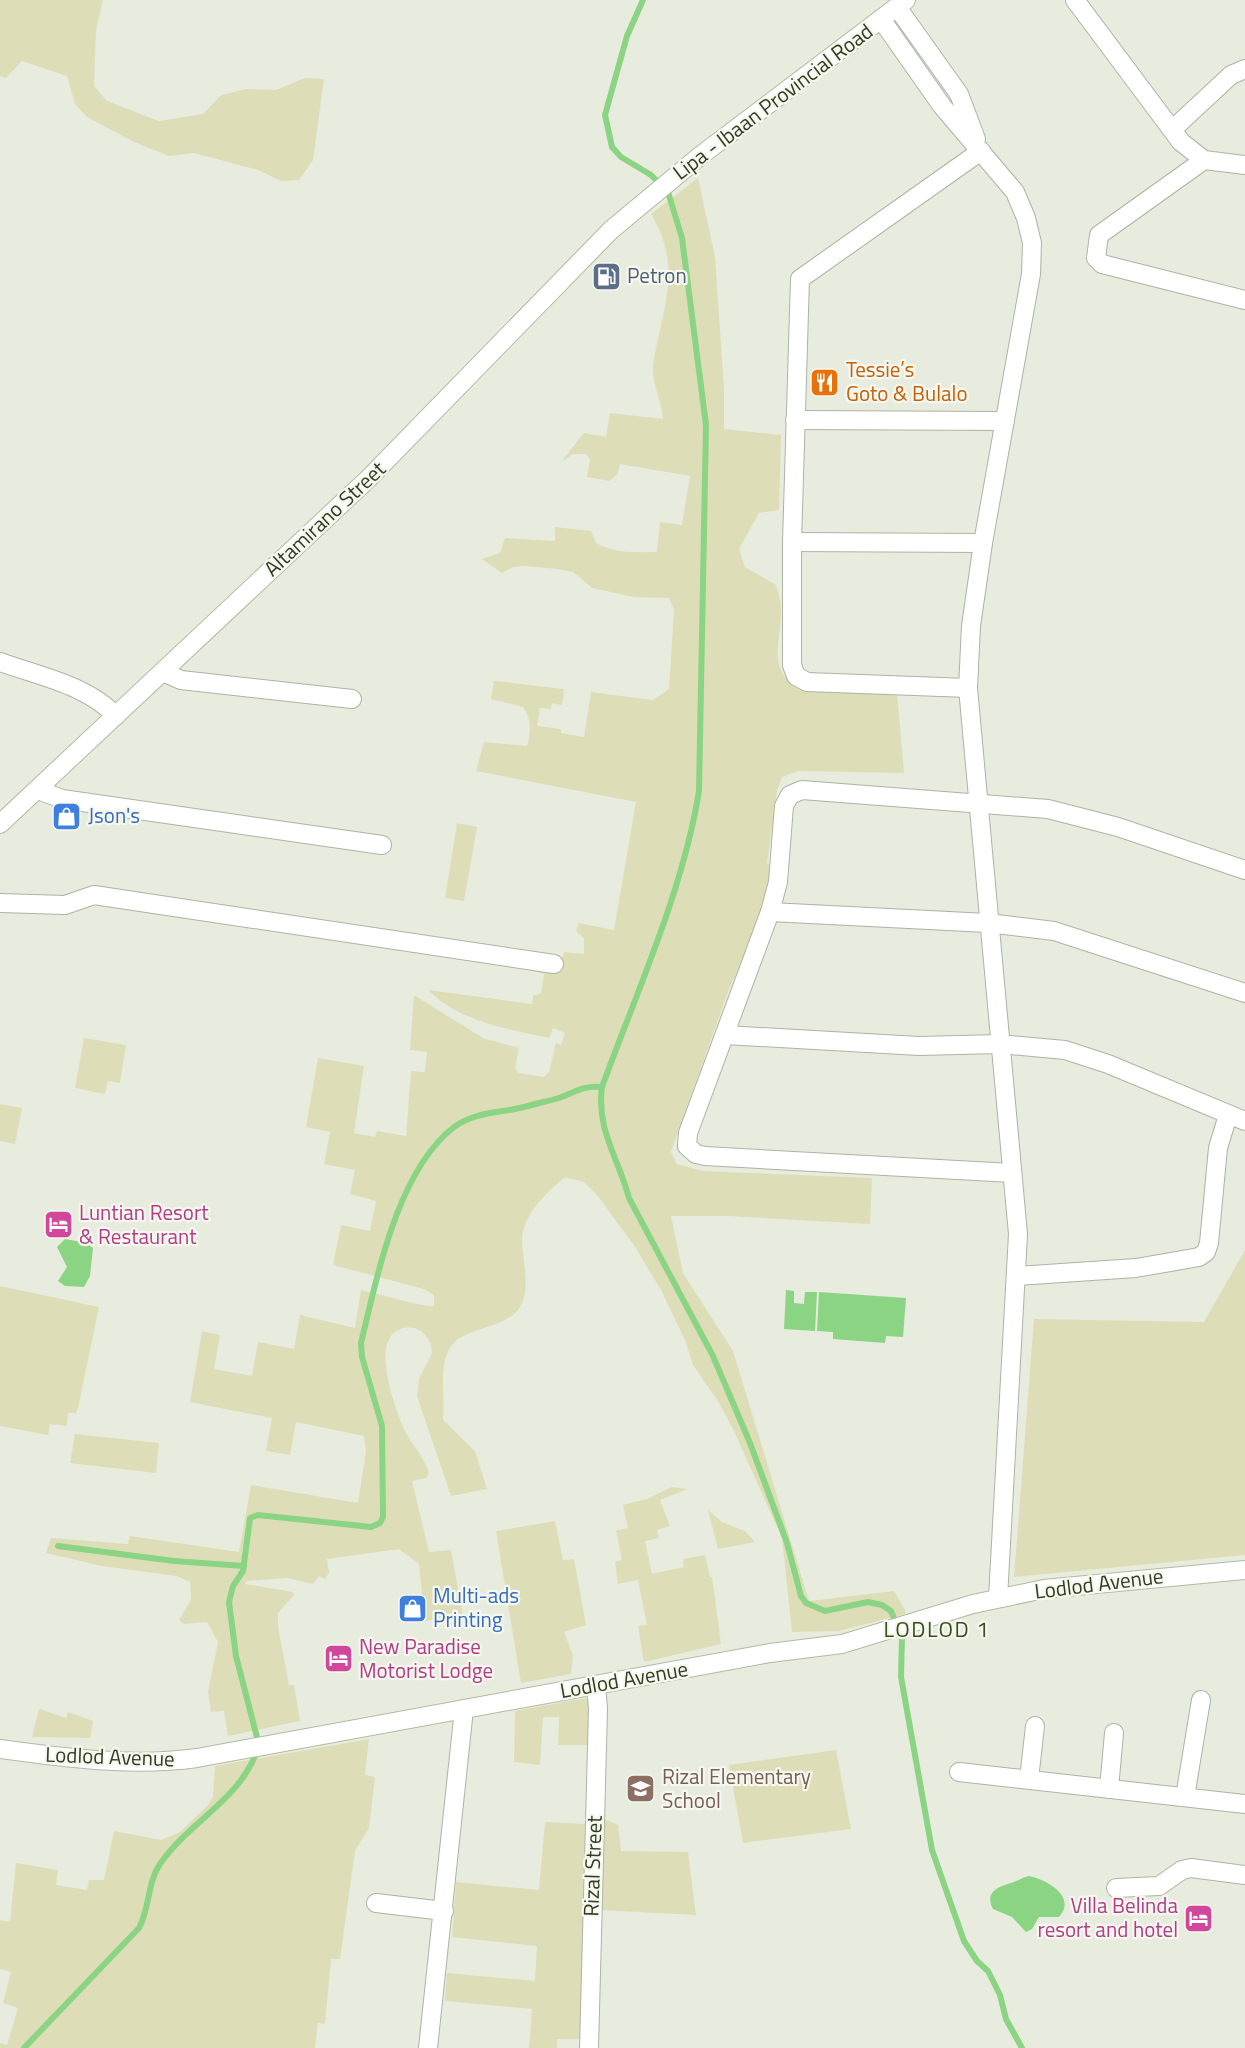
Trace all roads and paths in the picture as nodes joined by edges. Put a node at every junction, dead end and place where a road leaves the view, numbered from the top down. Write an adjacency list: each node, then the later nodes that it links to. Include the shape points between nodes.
1 (1075, 0): 5 (street)
2 (902, 3): 3 (street, Lipa - Ibaan Provincial Road); 6 (street, via 959,94)
3 (881, 19): 6 (street, via 942,106); 9 (street, Lipa - Ibaan Provincial Road)
4 (1245, 69): 5 (street, via 1231,75)
5 (1174, 128): 7 (street, via 1181,142)
6 (981, 152): 11 (street, via 800,279); 12 (street, via 1016,192 1032,243 1031,274)
7 (1204, 160): 8 (street); 10 (street, via 1100,235 1096,258 1102,264)
8 (1245, 165)
9 (640, 205): 16 (street, Altamirano Street, via 577,262 369,478)
10 (1245, 300)
11 (795, 420): 12 (street); 13 (street)
12 (1005, 421): 14 (street)
13 (792, 542): 14 (street); 17 (street, via 792,665 796,676 807,682)
14 (983, 543): 17 (street, via 971,626)
15 (0, 662): 19 (street, via 86,692)
16 (163, 672): 18 (street, via 181,680); 19 (street, Altamirano Street)
17 (968, 688): 21 (street)
18 (352, 699)
19 (116, 716): 20 (street, Altamirano Street)
20 (38, 790): 22 (street, Altamirano Street); 23 (street, via 62,799)
21 (976, 803): 24 (street, via 1060,812 1118,827); 26 (street, via 795,792 784,806 778,882); 27 (street)
22 (0, 824)
23 (382, 845)
24 (1245, 870)
25 (0, 903): 28 (street, via 65,905 94,895)
26 (770, 912): 27 (street); 30 (street)
27 (988, 923): 29 (street, via 1054,931); 31 (street)
28 (554, 964)
29 (1245, 993)
30 (725, 1035): 31 (street, via 919,1046); 33 (street, via 686,1140 696,1154)
31 (999, 1044): 32 (street, via 1065,1050); 33 (street)
32 (1236, 1118): 34 (street, via 1218,1148 1206,1252 1199,1257 1136,1268)
33 (1012, 1173): 34 (street, via 1018,1234)
34 (1017, 1276): 36 (street)
35 (1245, 1570): 36 (street, Lodlod Avenue, via 1097,1582)
36 (998, 1598): 37 (street, Lodlod Avenue, via 824,1648 770,1653)
37 (596, 1685): 39 (street, Lodlod Avenue); 53 (street, Rizal Street)
38 (1201, 1700): 46 (street)
39 (464, 1709): 42 (street, Lodlod Avenue, via 179,1761); 51 (street)
40 (1035, 1726): 44 (street)
41 (1114, 1733): 45 (street)
42 (0, 1749)
43 (959, 1772): 44 (street)
44 (1029, 1779): 45 (street)
45 (1109, 1789): 46 (street)
46 (1185, 1797): 47 (street)
47 (1245, 1804)
48 (1245, 1875): 49 (street, via 1191,1868 1159,1886)
49 (1116, 1888)
50 (376, 1903): 51 (street)
51 (444, 1911): 52 (street)
52 (428, 2048)
53 (590, 2048)

